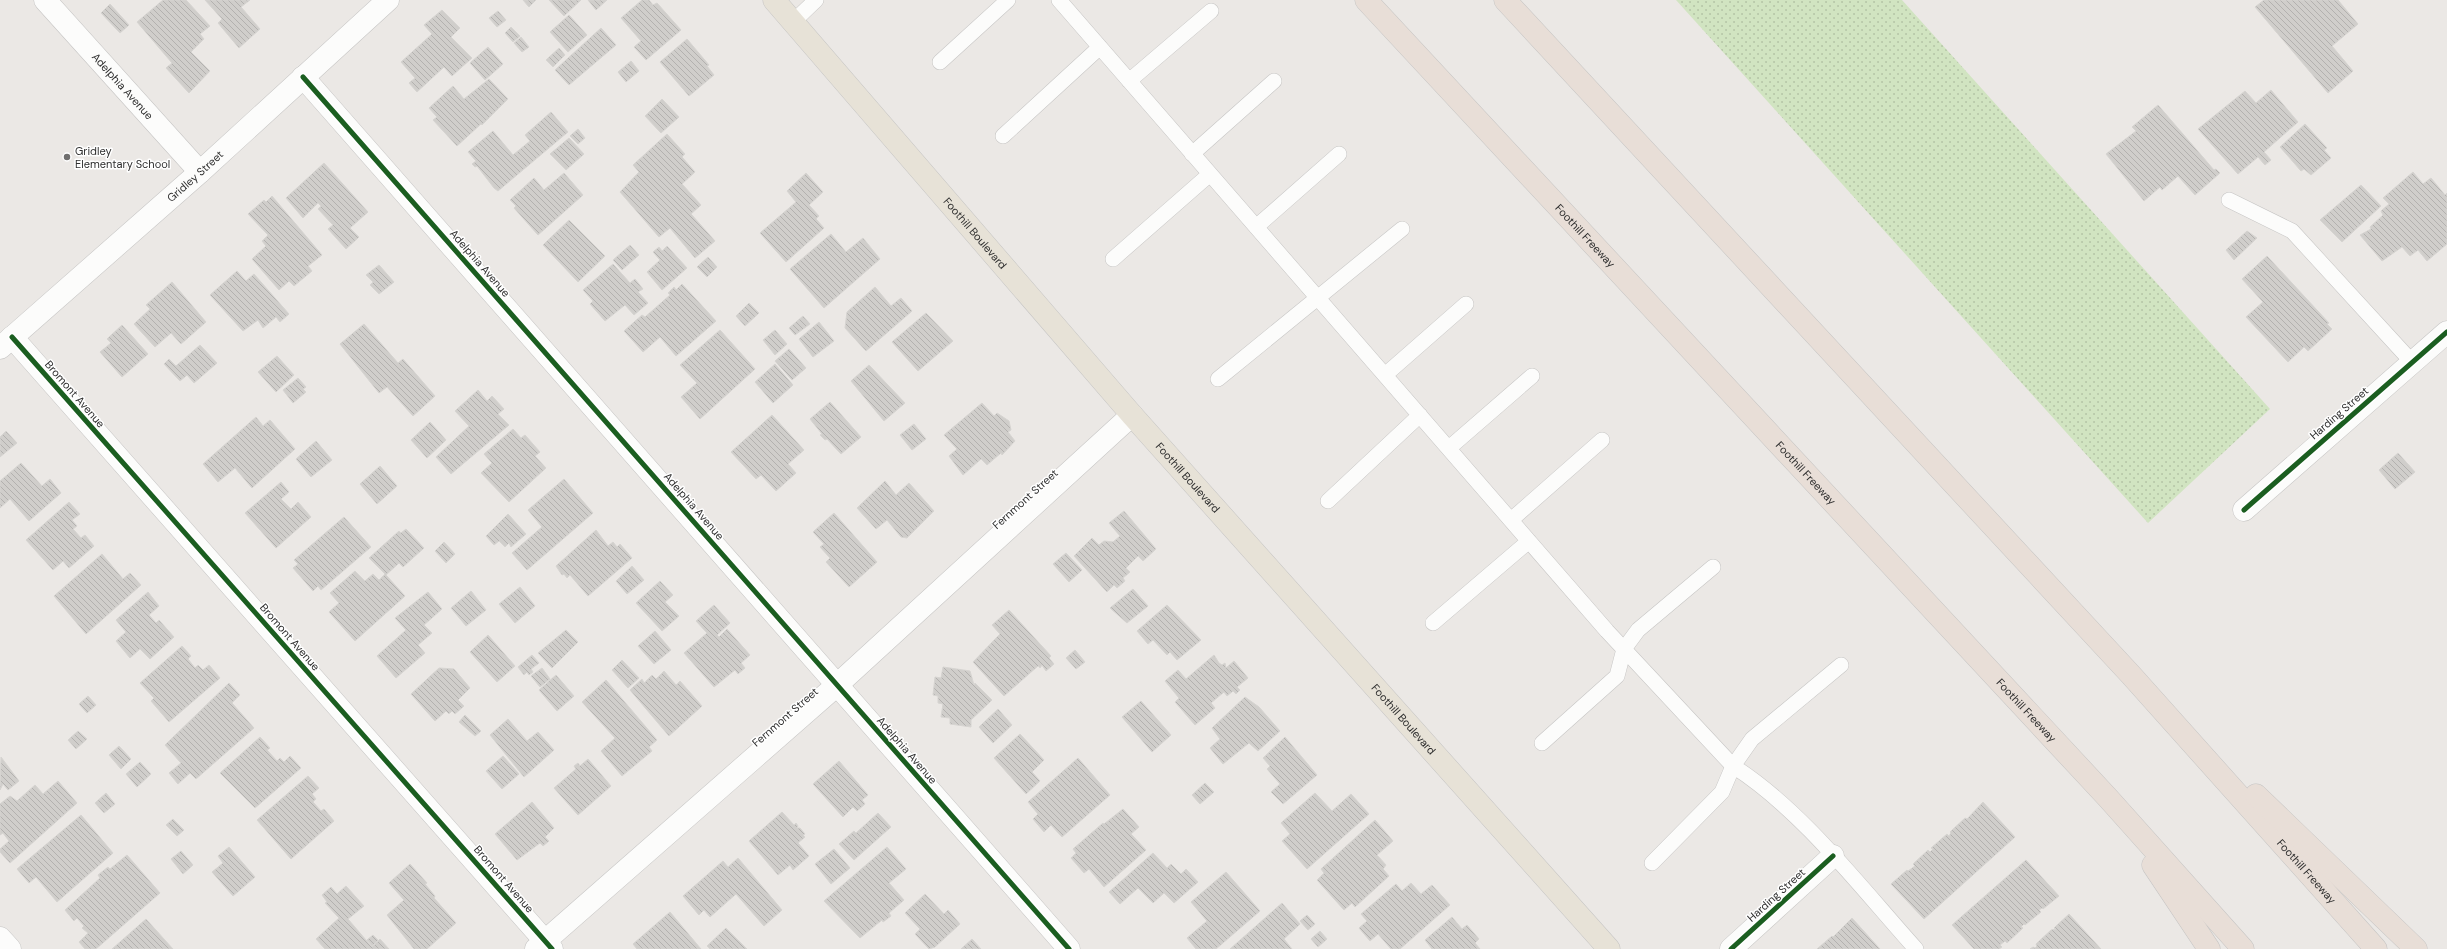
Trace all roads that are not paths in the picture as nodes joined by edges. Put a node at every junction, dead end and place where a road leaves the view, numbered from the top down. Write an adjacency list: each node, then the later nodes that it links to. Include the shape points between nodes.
1 (45, 0): 19 (street, Adelphia Avenue)
2 (388, 0): 13 (street, Gridley Street)
3 (774, 0): 10 (main road, Foothill Boulevard)
4 (816, 0): 10 (lane)
5 (1008, 0): 12 (lane)
6 (1059, 0): 11 (lane)
7 (1366, 0): 49 (highway, Foothill Freeway)
8 (1505, 0): 45 (highway, Foothill Freeway)
9 (1211, 10): 14 (lane)
10 (793, 22): 33 (main road, Foothill Boulevard)
11 (1100, 47): 14 (lane); 16 (lane)
12 (940, 62)
13 (303, 77): 19 (street, Gridley Street); 46 (street, Adelphia Avenue)
14 (1129, 81): 17 (lane)
15 (1274, 81): 17 (lane)
16 (1003, 136)
17 (1192, 154): 20 (lane)
18 (1339, 154): 22 (lane)
19 (200, 172): 28 (street, Gridley Street)
20 (1210, 174): 22 (lane); 24 (lane)
21 (2229, 200): 29 (lane, via 2292,231)
22 (1256, 227): 25 (lane)
23 (1402, 229): 25 (lane)
24 (1113, 259)
25 (1317, 297): 30 (lane); 32 (lane)
26 (1466, 304): 30 (lane)
27 (2447, 332): 29 (street, Harding Street)
28 (6, 343): 53 (street, Bromont Avenue)
29 (2412, 362): 38 (street, Harding Street)
30 (1385, 375): 34 (lane)
31 (1532, 376): 36 (lane)
32 (1218, 379)
33 (1132, 414): 46 (street, Fernmont Street); 56 (main road, Foothill Boulevard)
34 (1420, 415): 36 (lane); 37 (lane)
35 (1602, 440): 39 (lane)
36 (1449, 448): 39 (lane)
37 (1328, 501)
38 (2244, 510)
39 (1511, 520): 40 (lane)
40 (1529, 541): 42 (lane); 43 (lane)
41 (1713, 567): 43 (lane, via 1638,630)
42 (1433, 623)
43 (1624, 649): 47 (lane, via 1617,676); 48 (lane)
44 (1841, 665): 48 (lane, via 1752,740)
45 (2131, 675): 61 (highway, Foothill Freeway); 62 (highway)
46 (837, 685): 53 (street, Fernmont Street); 55 (street, Adelphia Avenue)
47 (1542, 743)
48 (1733, 766): 50 (lane, via 1756,780); 51 (lane, via 1722,792)
49 (2108, 798): 59 (highway); 60 (highway, Foothill Freeway)
50 (1834, 856): 57 (street, Harding Street); 58 (lane)
51 (1652, 863)
52 (0, 938): 54 (street)
53 (545, 946)
54 (10, 949)
55 (1069, 949)
56 (1609, 949)
57 (1731, 949)
58 (1916, 949)
59 (2209, 949)
60 (2243, 949)
61 (2376, 949)
62 (2416, 949)

